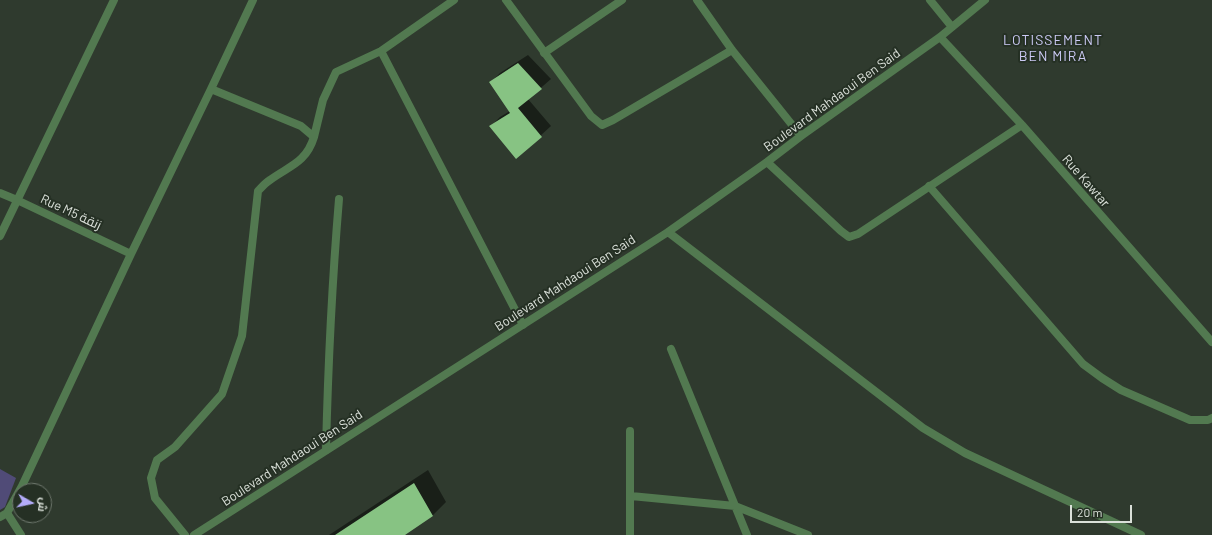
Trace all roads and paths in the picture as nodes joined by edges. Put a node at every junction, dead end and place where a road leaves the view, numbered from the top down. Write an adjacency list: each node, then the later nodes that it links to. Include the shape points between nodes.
1 (114, 0): 22 (street)
2 (253, 0): 14 (street)
3 (454, 0): 12 (street)
4 (506, 0): 13 (street)
5 (622, 0): 13 (street)
6 (697, 0): 11 (street)
7 (930, 0): 9 (street)
8 (985, 0): 9 (street, Boulevard Mahdaoui Ben Said)
9 (952, 27): 10 (street, Boulevard Mahdaoui Ben Said)
10 (940, 37): 15 (street, Rue Kawtar); 16 (street, Boulevard Mahdaoui Ben Said)
11 (732, 50): 13 (street, via 602,124 591,116); 16 (street)
12 (381, 51): 17 (street, via 336,72 323,100); 26 (street)
13 (544, 52)
14 (211, 89): 17 (street, via 301,126); 25 (street)
15 (1022, 125): 19 (street); 27 (street, Rue Kawtar)
16 (801, 136): 18 (street, Boulevard Mahdaoui Ben Said)
17 (314, 137): 36 (street, via 311,147 300,161 268,181 258,191 242,336 222,394 175,447 157,460 151,478 155,498)
18 (767, 162): 19 (street, via 849,237 858,234); 23 (street, Boulevard Mahdaoui Ben Said)
19 (929, 186): 29 (street, via 1083,364 1121,390 1190,420)
20 (0, 193): 22 (street, Rue M5 زنقة)
21 (339, 199): 31 (street, via 329,346)
22 (17, 200): 24 (street); 25 (street, Rue M5 زنقة)
23 (668, 232): 26 (street, Boulevard Mahdaoui Ben Said); 41 (street, via 923,428 965,453)
24 (0, 236)
25 (131, 254): 34 (street, via 22,486)
26 (523, 325): 31 (street, Boulevard Mahdaoui Ben Said)
27 (1212, 342)
28 (672, 349): 33 (street)
29 (1212, 418)
30 (630, 431): 32 (street)
31 (326, 450): 37 (street, Boulevard Mahdaoui Ben Said)
32 (631, 496): 33 (street); 38 (street)
33 (735, 506): 39 (street); 40 (street)
34 (3, 515): 35 (street)
35 (21, 535)
36 (184, 535)
37 (194, 535)
38 (630, 535)
39 (747, 535)
40 (808, 535)
41 (1141, 535)

